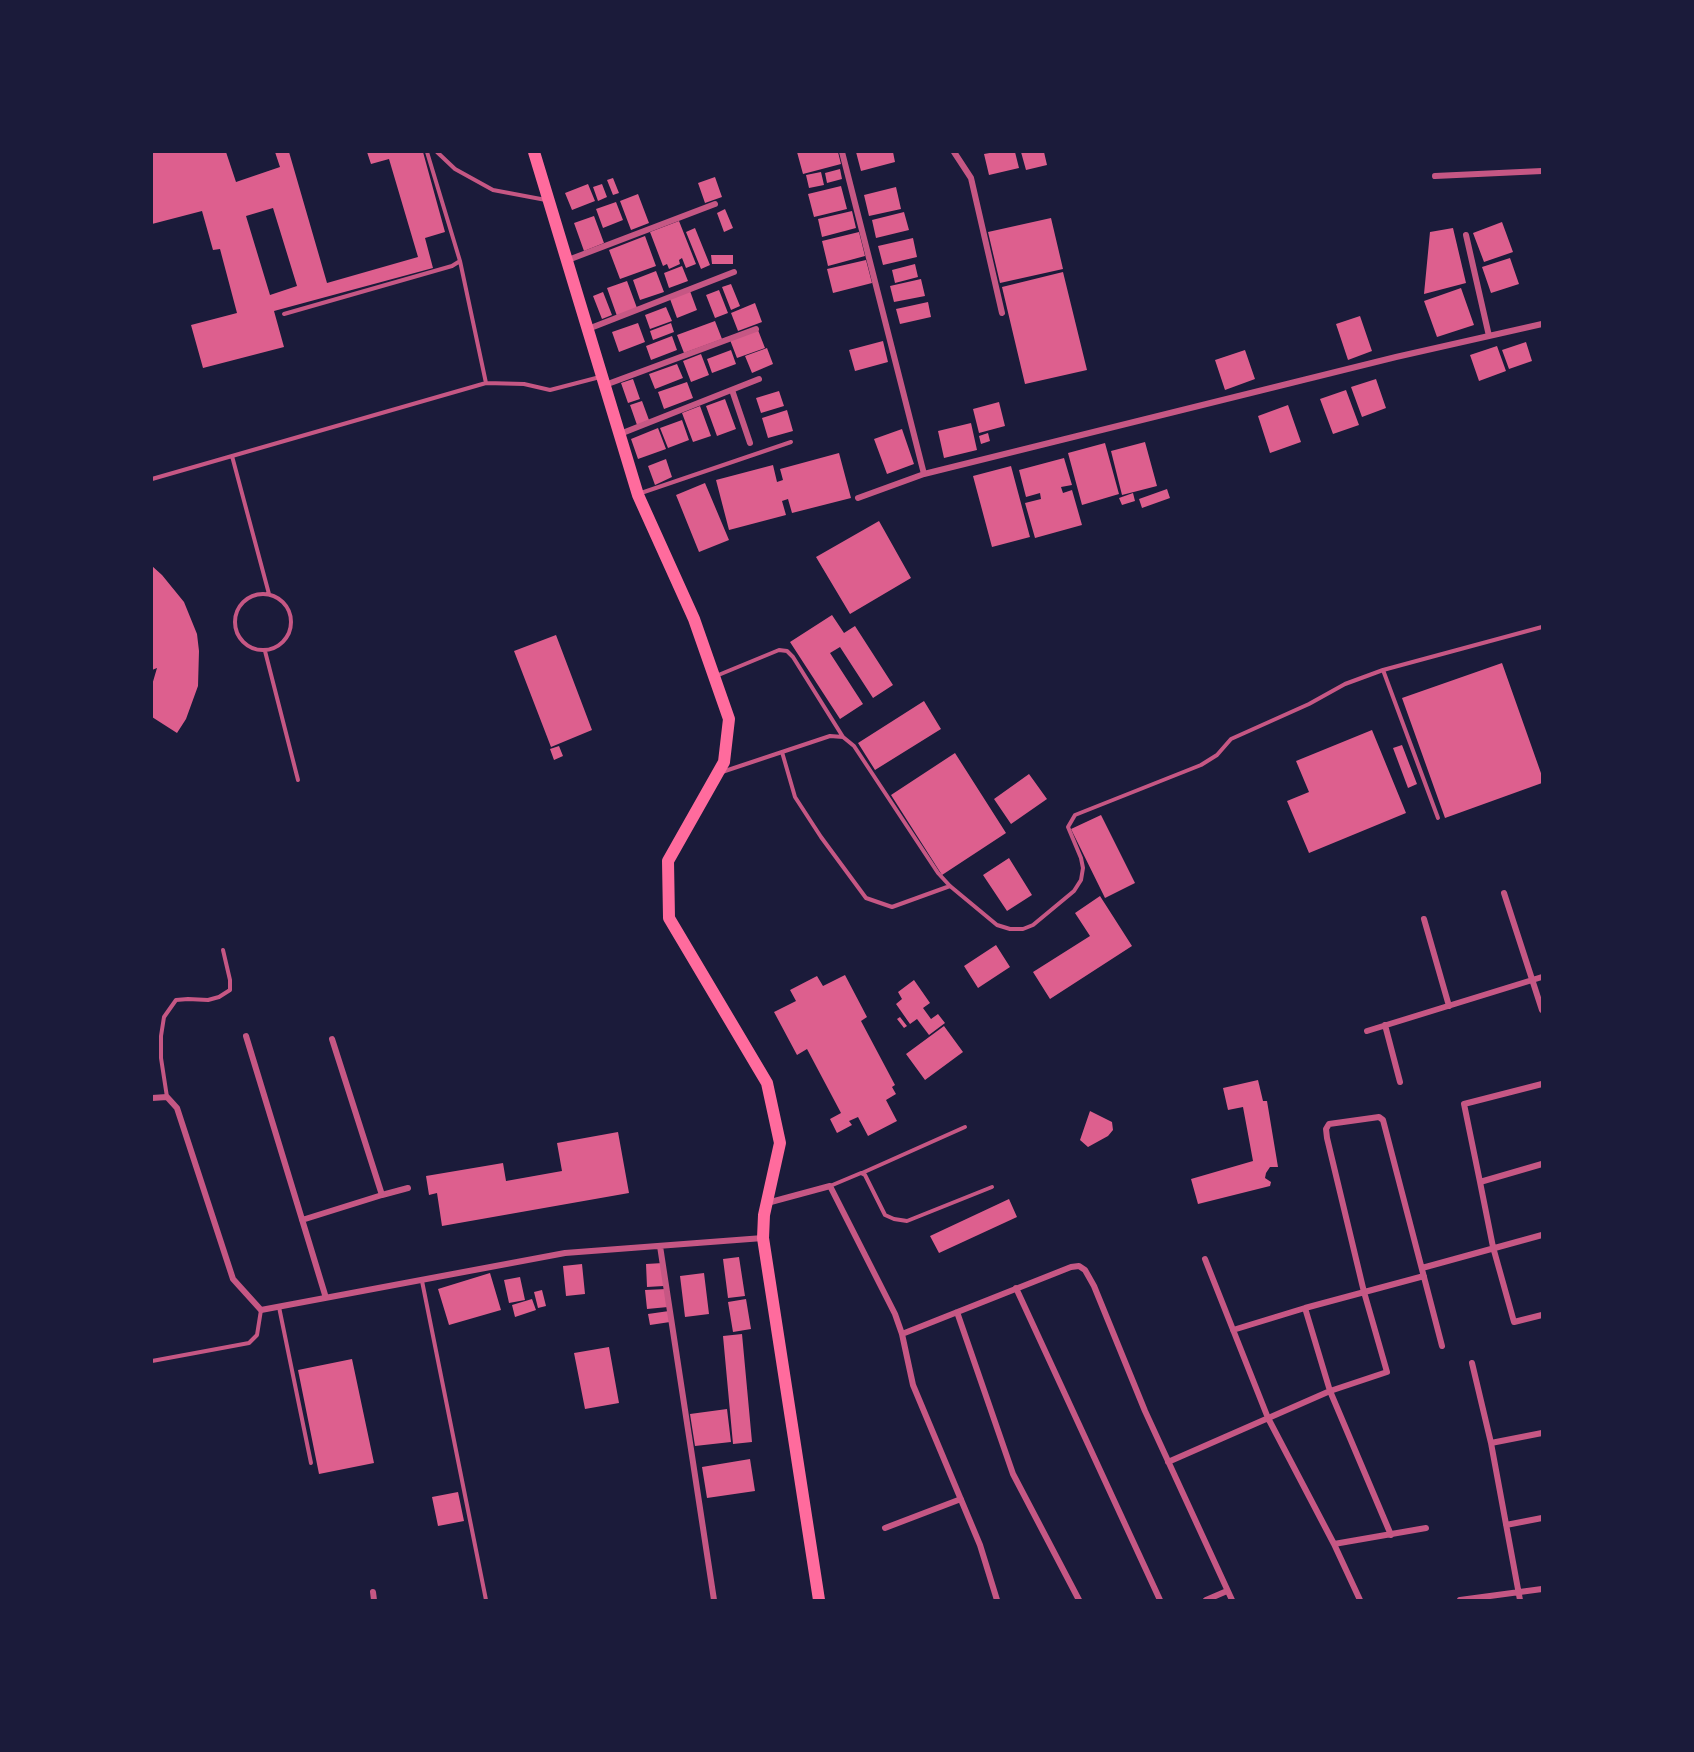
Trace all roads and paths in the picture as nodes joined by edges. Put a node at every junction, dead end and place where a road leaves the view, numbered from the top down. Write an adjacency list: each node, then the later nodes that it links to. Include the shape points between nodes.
1 (427, 152): 12 (lane)
2 (437, 152): 8 (lane, via 454,169 494,190)
3 (534, 152): 8 (main road)
4 (842, 152): 28 (street)
5 (954, 152): 14 (street, via 971,178)
6 (1542, 171): 7 (street)
7 (1435, 176)
8 (549, 201): 11 (main road)
9 (715, 204): 11 (street)
10 (1466, 235): 19 (street)
11 (568, 260): 17 (main road)
12 (460, 261): 15 (lane); 22 (lane)
13 (734, 272): 17 (street)
14 (1002, 313)
15 (284, 314)
16 (1542, 324): 19 (street)
17 (588, 329): 21 (main road)
18 (756, 329): 21 (street)
19 (1489, 336): 28 (street)
20 (759, 379): 23 (street)
21 (604, 381): 22 (lane, via 550,390 524,384); 24 (main road)
22 (486, 383): 27 (lane)
23 (732, 390): 24 (street); 26 (street)
24 (620, 434): 30 (main road)
25 (791, 442): 30 (lane)
26 (750, 443)
27 (232, 456): 29 (lane); 32 (lane)
28 (924, 474): 31 (street)
29 (152, 479)
30 (638, 495): 36 (main road)
31 (858, 498)
32 (268, 594): 34 (lane, via 285,603 292,620 288,638); 34 (lane, via 250,597 242,603 235,620 240,639 247,646)
33 (1542, 627): 35 (lane)
34 (265, 651): 40 (lane)
35 (1383, 670): 41 (lane); 42 (lane, via 1231,739 1218,755 1202,765 1075,815 1068,827 1081,858 1081,880 1074,891 1034,925 1010,929 997,925)
36 (715, 676): 37 (lane, via 779,650 787,651); 39 (main road, via 729,719 724,762)
37 (843, 737): 38 (lane, via 830,736); 42 (lane, via 854,746)
38 (782, 752): 39 (lane); 42 (lane, via 795,797 866,898 892,907)
39 (718, 773): 66 (main road, via 668,861 669,918 767,1083 780,1143)
40 (298, 780)
41 (1438, 818)
42 (950, 886)
43 (1504, 893): 47 (street)
44 (1424, 919): 48 (street)
45 (223, 950): 56 (lane, via 230,990 208,1000 176,1000 164,1017 161,1058)
46 (1542, 977): 47 (street)
47 (1534, 979): 48 (street); 49 (street)
48 (1449, 1006): 50 (street)
49 (1542, 1010)
50 (1385, 1025): 51 (street); 54 (street)
51 (1367, 1031)
52 (246, 1036): 67 (street)
53 (332, 1039): 65 (street)
54 (1400, 1082)
55 (1542, 1084): 61 (street, via 1464,1104)
56 (166, 1096): 57 (street); 81 (street, via 177,1108 233,1278)
57 (152, 1098)
58 (965, 1126): 60 (lane)
59 (1542, 1164): 61 (street)
60 (861, 1173): 62 (lane); 63 (lane, via 885,1215 900,1221)
61 (1480, 1182): 71 (street)
62 (830, 1185): 66 (street); 85 (street)
63 (992, 1186)
64 (408, 1188): 65 (street)
65 (382, 1195): 67 (street)
66 (767, 1203): 69 (main road)
67 (302, 1220): 78 (street)
68 (1542, 1235): 71 (street)
69 (763, 1238): 70 (street); 109 (main road)
70 (660, 1246): 75 (street, via 565,1253); 108 (street)
71 (1493, 1247): 73 (street); 83 (street, via 1514,1322)
72 (1205, 1259): 84 (street)
73 (1422, 1268): 74 (street); 77 (street, via 1383,1120 1379,1116 1329,1124 1327,1138)
74 (1424, 1276): 77 (street); 86 (street)
75 (422, 1281): 78 (street); 107 (lane)
76 (1016, 1288): 82 (street); 93 (street, via 1071,1267 1085,1270); 112 (street)
77 (1364, 1292): 80 (street); 89 (street, via 1387,1372)
78 (327, 1298): 79 (street)
79 (278, 1306): 81 (street); 94 (lane)
80 (1305, 1308): 84 (street); 89 (street)
81 (261, 1310): 87 (lane, via 257,1335 249,1342)
82 (957, 1312): 85 (street); 111 (street, via 1013,1474)
83 (1542, 1315)
84 (1233, 1330): 90 (street)
85 (902, 1334): 95 (street, via 913,1385)
86 (1442, 1346)
87 (152, 1361)
88 (1472, 1362): 92 (street)
89 (1330, 1391): 90 (street); 100 (street)
90 (1268, 1418): 93 (street); 101 (street)
91 (1542, 1433): 92 (street)
92 (1491, 1443): 97 (street)
93 (1168, 1462): 103 (street)
94 (311, 1463)
95 (961, 1499): 98 (street); 110 (street)
96 (1542, 1518): 97 (street)
97 (1506, 1525): 105 (street)
98 (885, 1528)
99 (1426, 1528): 100 (street)
100 (1390, 1536): 101 (street)
101 (1334, 1544): 115 (street)
102 (1542, 1589): 105 (street)
103 (1227, 1591): 113 (street); 114 (street)
104 (372, 1592): 106 (street)
105 (1519, 1592): 116 (street); 117 (street)
106 (374, 1600)
107 (486, 1600)
108 (714, 1600)
109 (819, 1600)
110 (997, 1600)
111 (1079, 1600)
112 (1160, 1600)
113 (1206, 1600)
114 (1232, 1600)
115 (1360, 1600)
116 (1460, 1600)
117 (1520, 1600)

